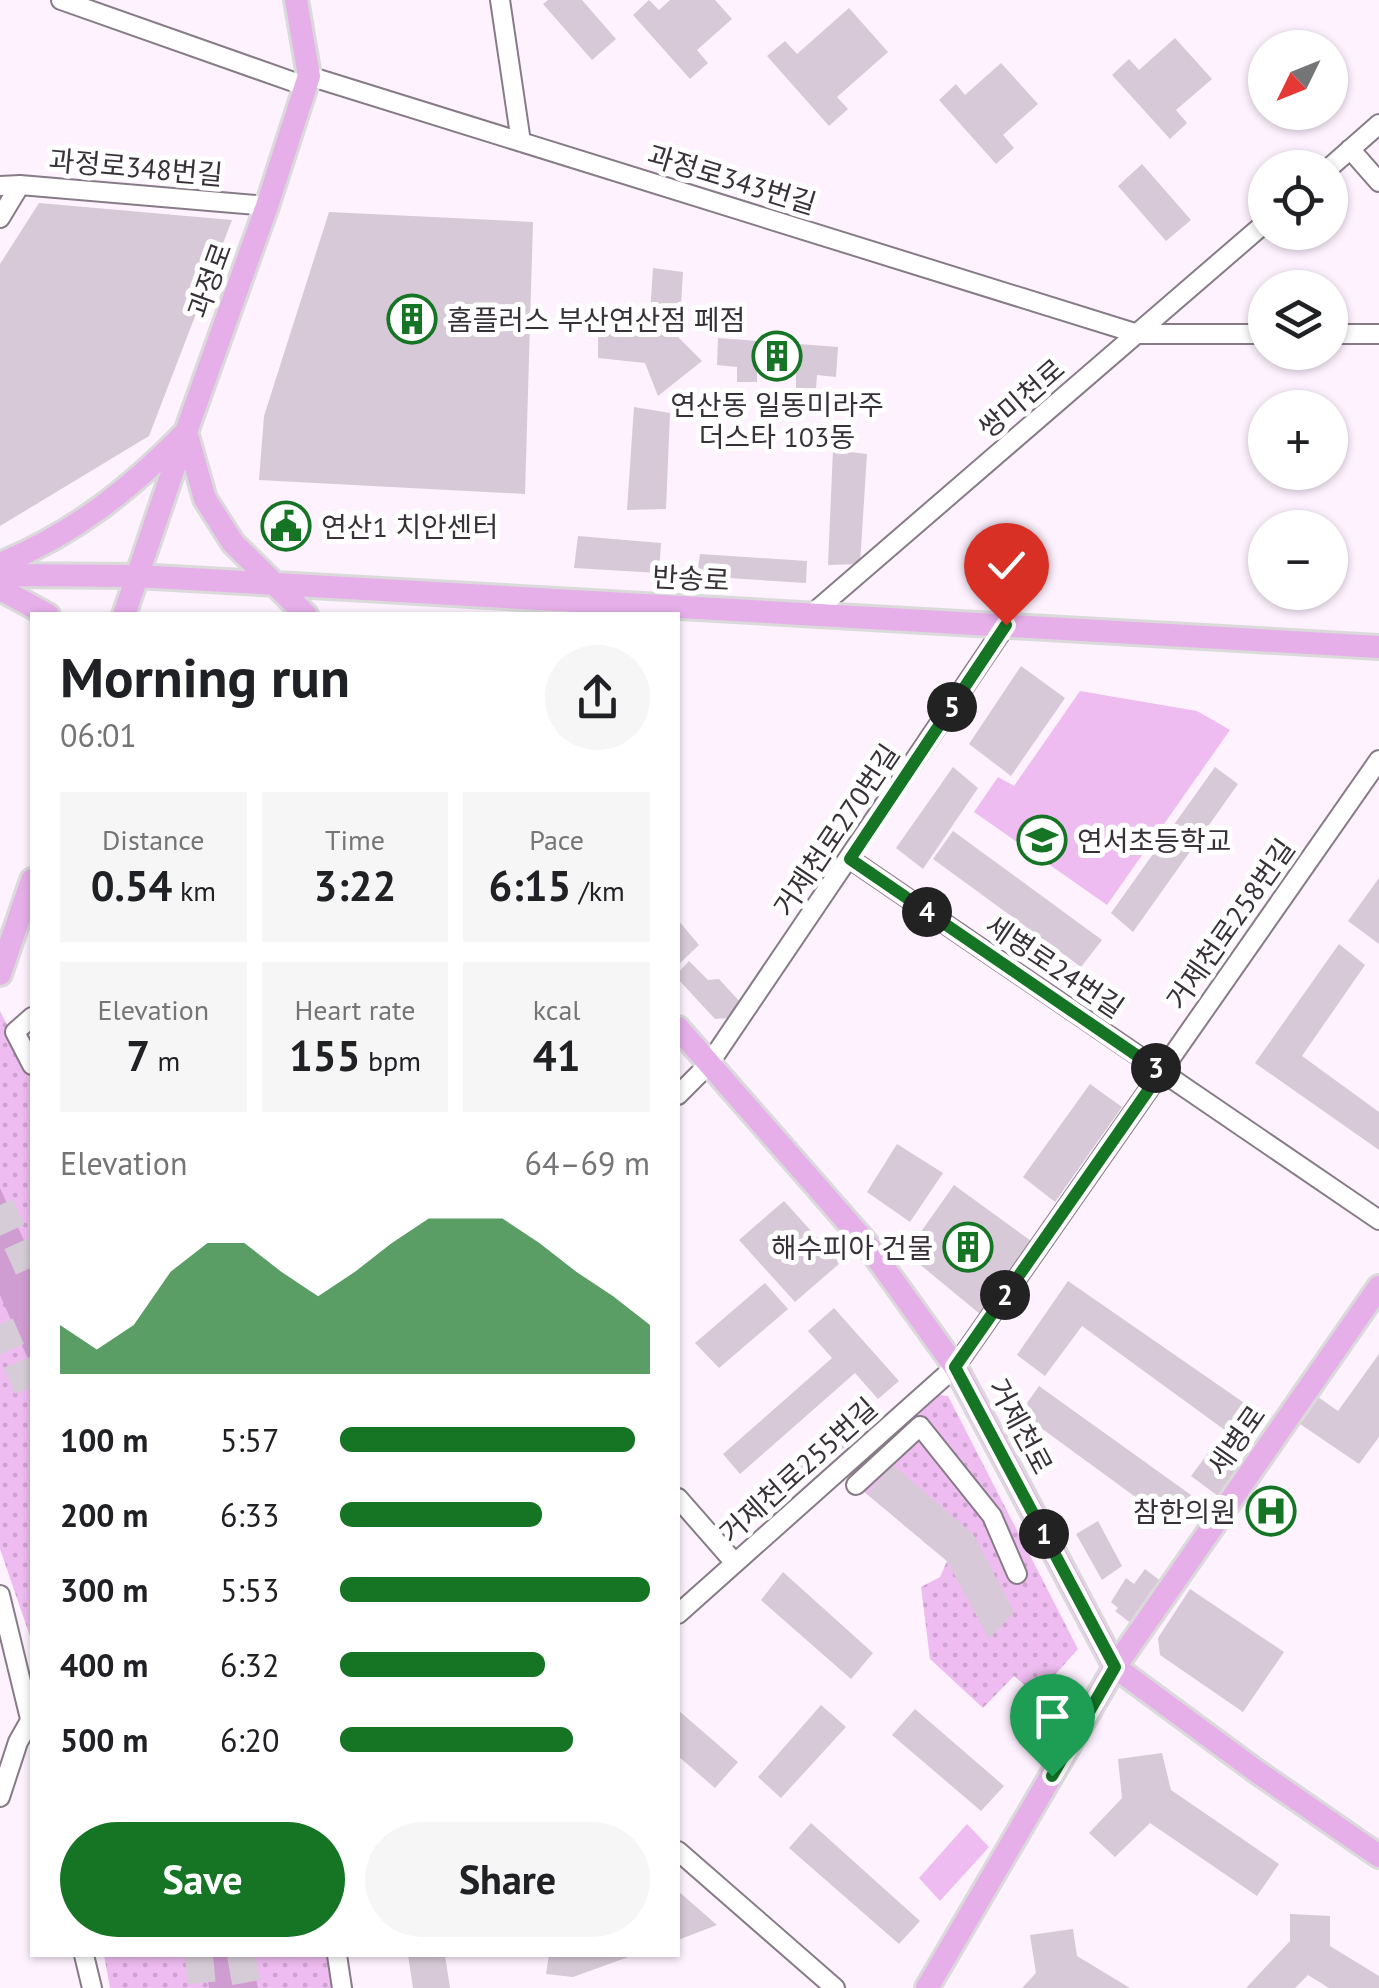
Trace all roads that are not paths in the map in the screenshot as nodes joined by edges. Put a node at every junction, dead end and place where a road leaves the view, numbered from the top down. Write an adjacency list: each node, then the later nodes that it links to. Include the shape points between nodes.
1 (61, 0): 4 (street, 과정로343번길)
2 (296, 0): 4 (main road, 과정로)
3 (500, 0): 6 (street)
4 (307, 81): 6 (street, 과정로343번길); 11 (main road, 과정로)
5 (1379, 124): 7 (street)
6 (521, 142): 14 (street, 과정로343번길)
7 (1350, 149): 8 (street)
8 (1379, 182)
9 (20, 185): 10 (street, 과정로348번길); 11 (street, 과정로348번길); 12 (street)
10 (0, 186)
11 (268, 206): 18 (main road, 과정로)
12 (0, 218)
13 (1248, 238): 14 (street, 쌍미천로)
14 (1138, 334): 15 (street, 과정로343번길); 27 (street, 쌍미천로)
15 (1248, 334)
16 (1348, 334): 17 (street)
17 (1379, 334)
18 (186, 432): 19 (main road, via 116,499 45,546); 21 (main road, 과정로); 22 (main road, via 206,500 232,543)
19 (0, 564)
20 (0, 575): 21 (main road, 반송로)
21 (138, 576): 22 (main road, 반송로); 25 (main road, 과정로)
22 (278, 584): 26 (main road); 27 (main road, 반송로)
23 (0, 589): 24 (main road)
24 (42, 612)
25 (125, 612)
26 (303, 612)
27 (812, 614): 28 (main road, 반송로)
28 (1006, 625): 29 (main road, 반송로); 31 (street, 거제천로270번길)
29 (1379, 646)
30 (1379, 760): 38 (street, 거제천로258번길)
31 (850, 859): 37 (street, 거제천로270번길); 38 (street, 세병로24번길)
32 (30, 886): 33 (main road)
33 (4, 963)
34 (30, 1019): 36 (street, via 15,1032)
35 (680, 1030): 37 (main road, 거제천로)
36 (30, 1061)
37 (709, 1064): 39 (street, 거제천로270번길); 42 (main road, 거제천로, via 866,1242)
38 (1161, 1072): 40 (street, 세병로24번길); 42 (street, 거제천로258번길)
39 (680, 1093)
40 (1379, 1220)
41 (1378, 1290): 49 (main road, 세병로)
42 (955, 1367): 45 (street, 거제천로255번길); 49 (main road, 거제천로)
43 (856, 1485): 46 (street, via 920,1426 992,1516)
44 (680, 1500): 45 (street)
45 (735, 1563): 48 (street, 거제천로255번길)
46 (1017, 1574)
47 (0, 1595): 50 (street)
48 (680, 1612)
49 (1115, 1667): 54 (main road, 거제천로); 60 (main road, 세병로)
50 (30, 1715)
51 (30, 1726): 52 (street)
52 (0, 1796)
53 (680, 1854): 59 (street)
54 (1379, 1856)
55 (84, 1957): 57 (street)
56 (337, 1957): 58 (street)
57 (92, 1988)
58 (342, 1988)
59 (835, 1988)
60 (927, 1988)

